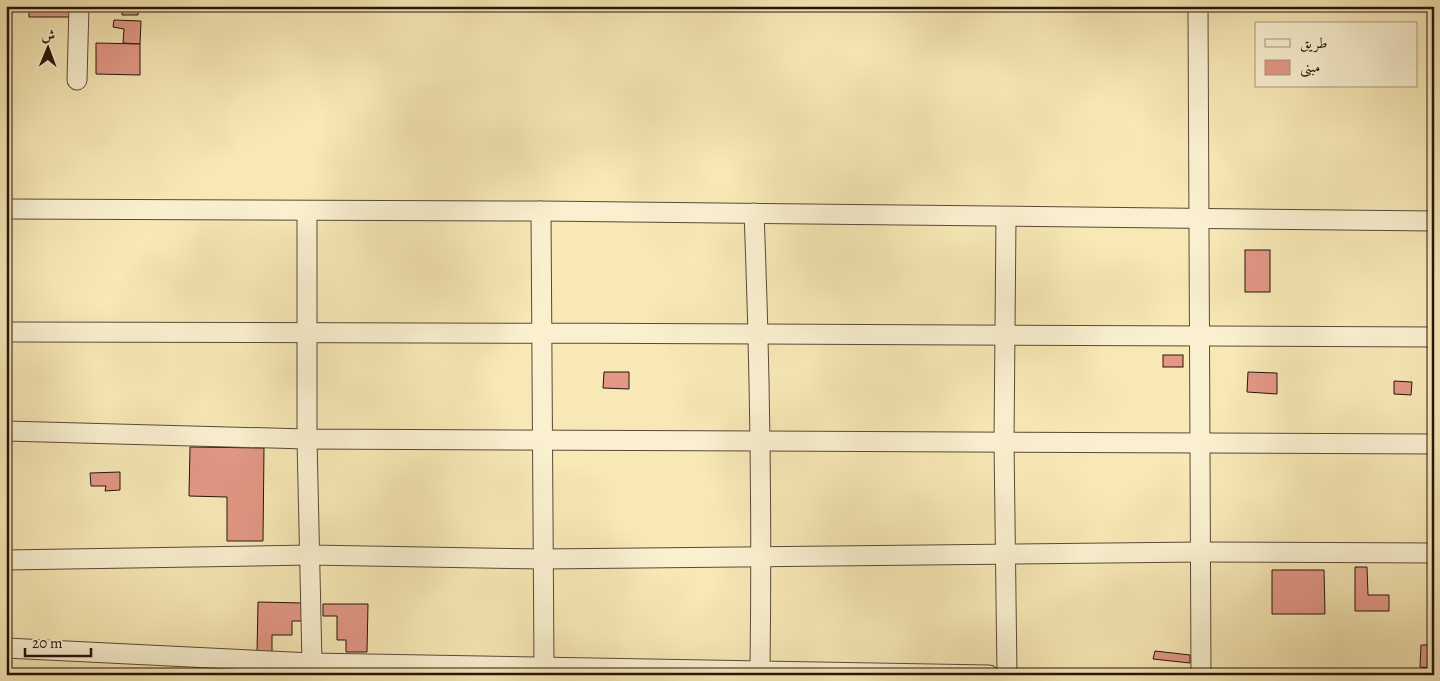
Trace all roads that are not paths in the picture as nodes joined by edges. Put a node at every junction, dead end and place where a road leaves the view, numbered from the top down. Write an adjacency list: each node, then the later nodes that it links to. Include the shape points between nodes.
1 (79, 6): 3 (street)
2 (1198, 6): 9 (street)
3 (77, 80)
4 (6, 209): 5 (street)
5 (307, 211): 6 (street); 15 (street)
6 (541, 211): 7 (street); 13 (street)
7 (754, 213): 8 (street); 14 (street)
8 (1006, 217): 9 (street); 12 (street)
9 (1198, 218): 10 (street); 16 (street)
10 (1434, 221)
11 (6, 332): 15 (street)
12 (1004, 332): 14 (street); 16 (street); 22 (street)
13 (542, 333): 14 (street); 15 (street); 20 (street)
14 (758, 333): 21 (street)
15 (307, 334): 19 (street)
16 (1199, 334): 17 (street); 23 (street)
17 (1434, 337)
18 (6, 431): 19 (street)
19 (307, 439): 20 (street); 27 (street)
20 (542, 439): 21 (street); 30 (street)
21 (760, 441): 22 (street); 29 (street)
22 (1004, 442): 23 (street); 28 (street)
23 (1200, 444): 24 (street); 25 (street)
24 (1434, 444)
25 (1200, 552): 26 (street); 28 (street); 38 (street)
26 (1434, 553)
27 (310, 556): 30 (street); 31 (street); 33 (street)
28 (1005, 556): 29 (street); 37 (street)
29 (761, 557): 30 (street); 35 (street)
30 (543, 559): 34 (street)
31 (6, 560)
32 (6, 648): 33 (street)
33 (312, 663): 34 (street)
34 (544, 667): 35 (street)
35 (760, 670): 36 (street)
36 (989, 675)
37 (1007, 675)
38 (1201, 675)

